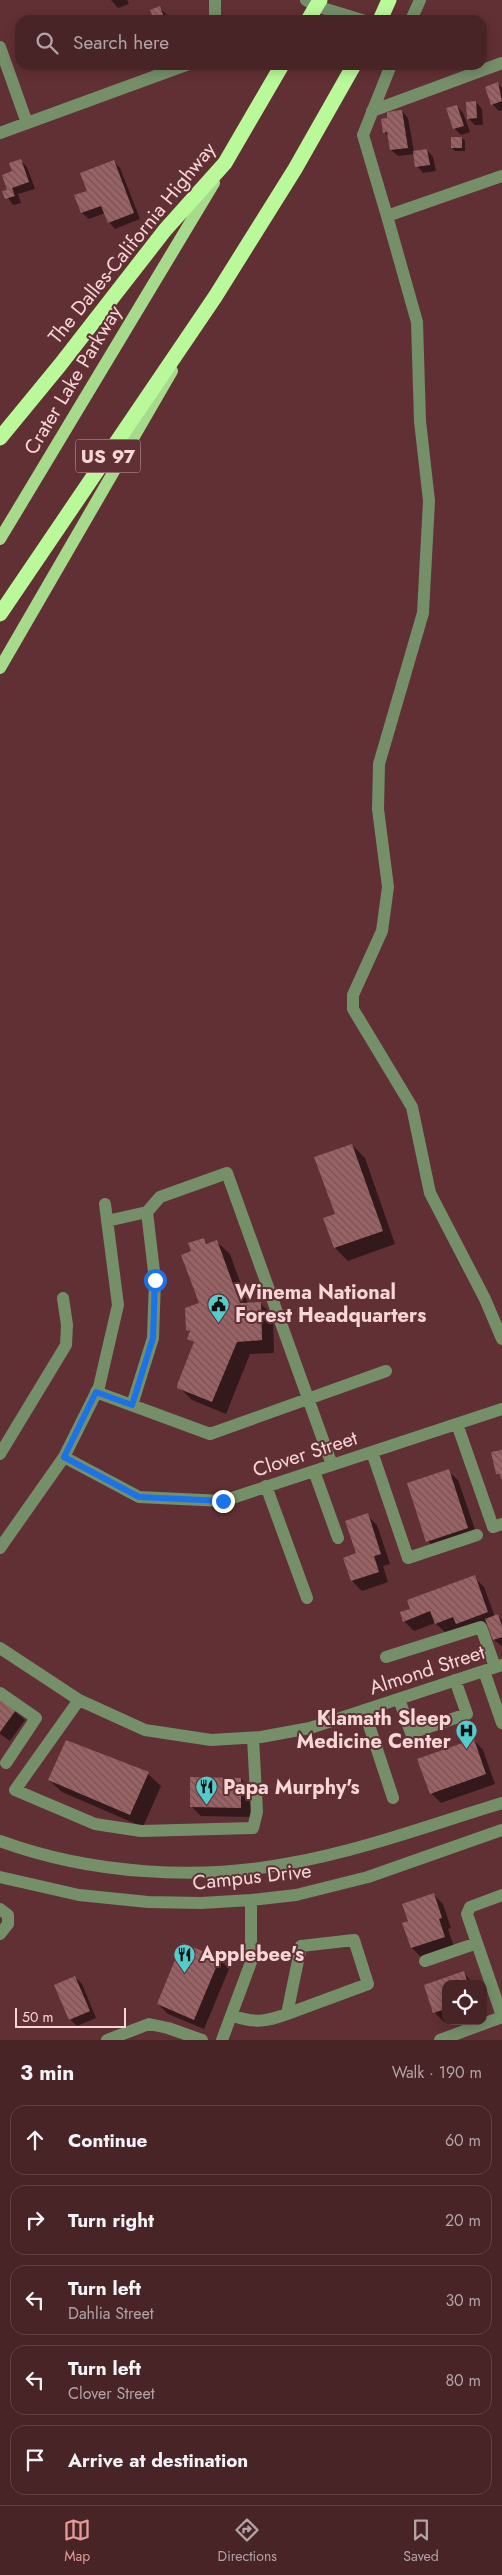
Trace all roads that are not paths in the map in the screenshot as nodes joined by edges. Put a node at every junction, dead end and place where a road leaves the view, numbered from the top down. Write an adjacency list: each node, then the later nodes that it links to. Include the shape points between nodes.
1 (215, 0): 5 (street)
2 (389, 0): 8 (highway)
3 (420, 0): 9 (street)
4 (314, 2): 6 (highway); 7 (street)
5 (215, 15)
6 (310, 15)
7 (349, 15)
8 (382, 15)
9 (413, 15)
10 (0, 47): 19 (street)
11 (502, 63): 12 (street)
12 (487, 68)
13 (172, 70): 19 (street)
14 (279, 70): 21 (highway, The Dalles-California Highway)
15 (351, 70): 24 (highway, US 97, via 295,170)
16 (389, 70): 18 (street)
17 (483, 70): 18 (street)
18 (372, 110): 23 (street, via 363,135)
19 (27, 123): 20 (street)
20 (0, 133)
21 (225, 163): 25 (highway, The Dalles-California Highway, via 165,230); 26 (main road, Crater Lake Parkway)
22 (502, 176): 23 (street)
23 (387, 216): 33 (street, via 417,322 420,421 429,501 424,613 379,764 378,809 388,887 382,931 353,995 353,1009 412,1107 430,1193)
24 (215, 297): 27 (highway, US 97); 28 (main road)
25 (0, 438)
26 (0, 538)
27 (0, 614)
28 (0, 668)
29 (105, 1204): 31 (street)
30 (147, 1212): 31 (street); 36 (street, via 160,1197 227,1173); 37 (street, via 155,1280 153,1338)
31 (107, 1221): 35 (street, via 118,1305)
32 (63, 1298): 41 (street, via 66,1345)
33 (502, 1339)
34 (386, 1371): 36 (street)
35 (96, 1392): 37 (street); 42 (street)
36 (307, 1401): 37 (street, via 210,1434); 43 (street)
37 (132, 1405)
38 (502, 1409): 39 (street, Clover Street)
39 (457, 1424): 40 (street, Clover Street); 46 (street, via 493,1527)
40 (372, 1452): 43 (street, Clover Street); 47 (street, via 408,1558)
41 (0, 1454)
42 (64, 1457): 45 (street, Clover Street, via 139,1497 223,1501); 49 (street)
43 (332, 1465): 44 (street, Clover Street)
44 (314, 1471): 45 (street, Clover Street); 48 (street)
45 (266, 1486): 50 (street)
46 (502, 1524)
47 (477, 1535)
48 (338, 1538)
49 (0, 1548)
50 (307, 1598)
51 (0, 1648): 57 (street, Almond Street)
52 (386, 1657): 53 (street, via 481,1627)
53 (494, 1668): 54 (street, Almond Street); 59 (street)
54 (455, 1680): 56 (street, Almond Street); 56 (street, via 467,1714 411,1733)
55 (0, 1694): 61 (street, via 36,1718)
56 (399, 1699): 58 (street, Almond Street)
57 (79, 1700): 60 (street, Almond Street, via 145,1730 212,1740); 60 (street, via 15,1790 96,1824 141,1831 253,1828 256,1812)
58 (364, 1710): 60 (street, Almond Street, via 310,1728); 62 (street)
59 (502, 1722)
60 (253, 1738)
61 (6, 1763)
62 (393, 1798)
63 (502, 1803): 65 (street, Campus Drive, via 334,1854 250,1870 199,1873 132,1870 68,1860)
64 (502, 1830): 68 (street, Campus Drive, via 368,1877 296,1895)
65 (0, 1841)
66 (0, 1877): 68 (street, Campus Drive, via 99,1897 201,1903)
67 (502, 1895): 71 (street, via 470,1907 467,1914)
68 (252, 1900): 74 (street, via 251,1962)
69 (0, 1909): 70 (street, via 8,1915 8,1924)
70 (0, 1934)
71 (477, 1943): 72 (street); 75 (street)
72 (425, 1961)
73 (288, 2014): 73 (street, via 368,1984 354,1940 301,1946); 74 (street, via 262,2022)
74 (233, 2016): 78 (street)
75 (502, 2016): 79 (street)
76 (107, 2040): 77 (street, via 149,2024)
77 (202, 2040)
78 (222, 2040)
79 (440, 2040)

